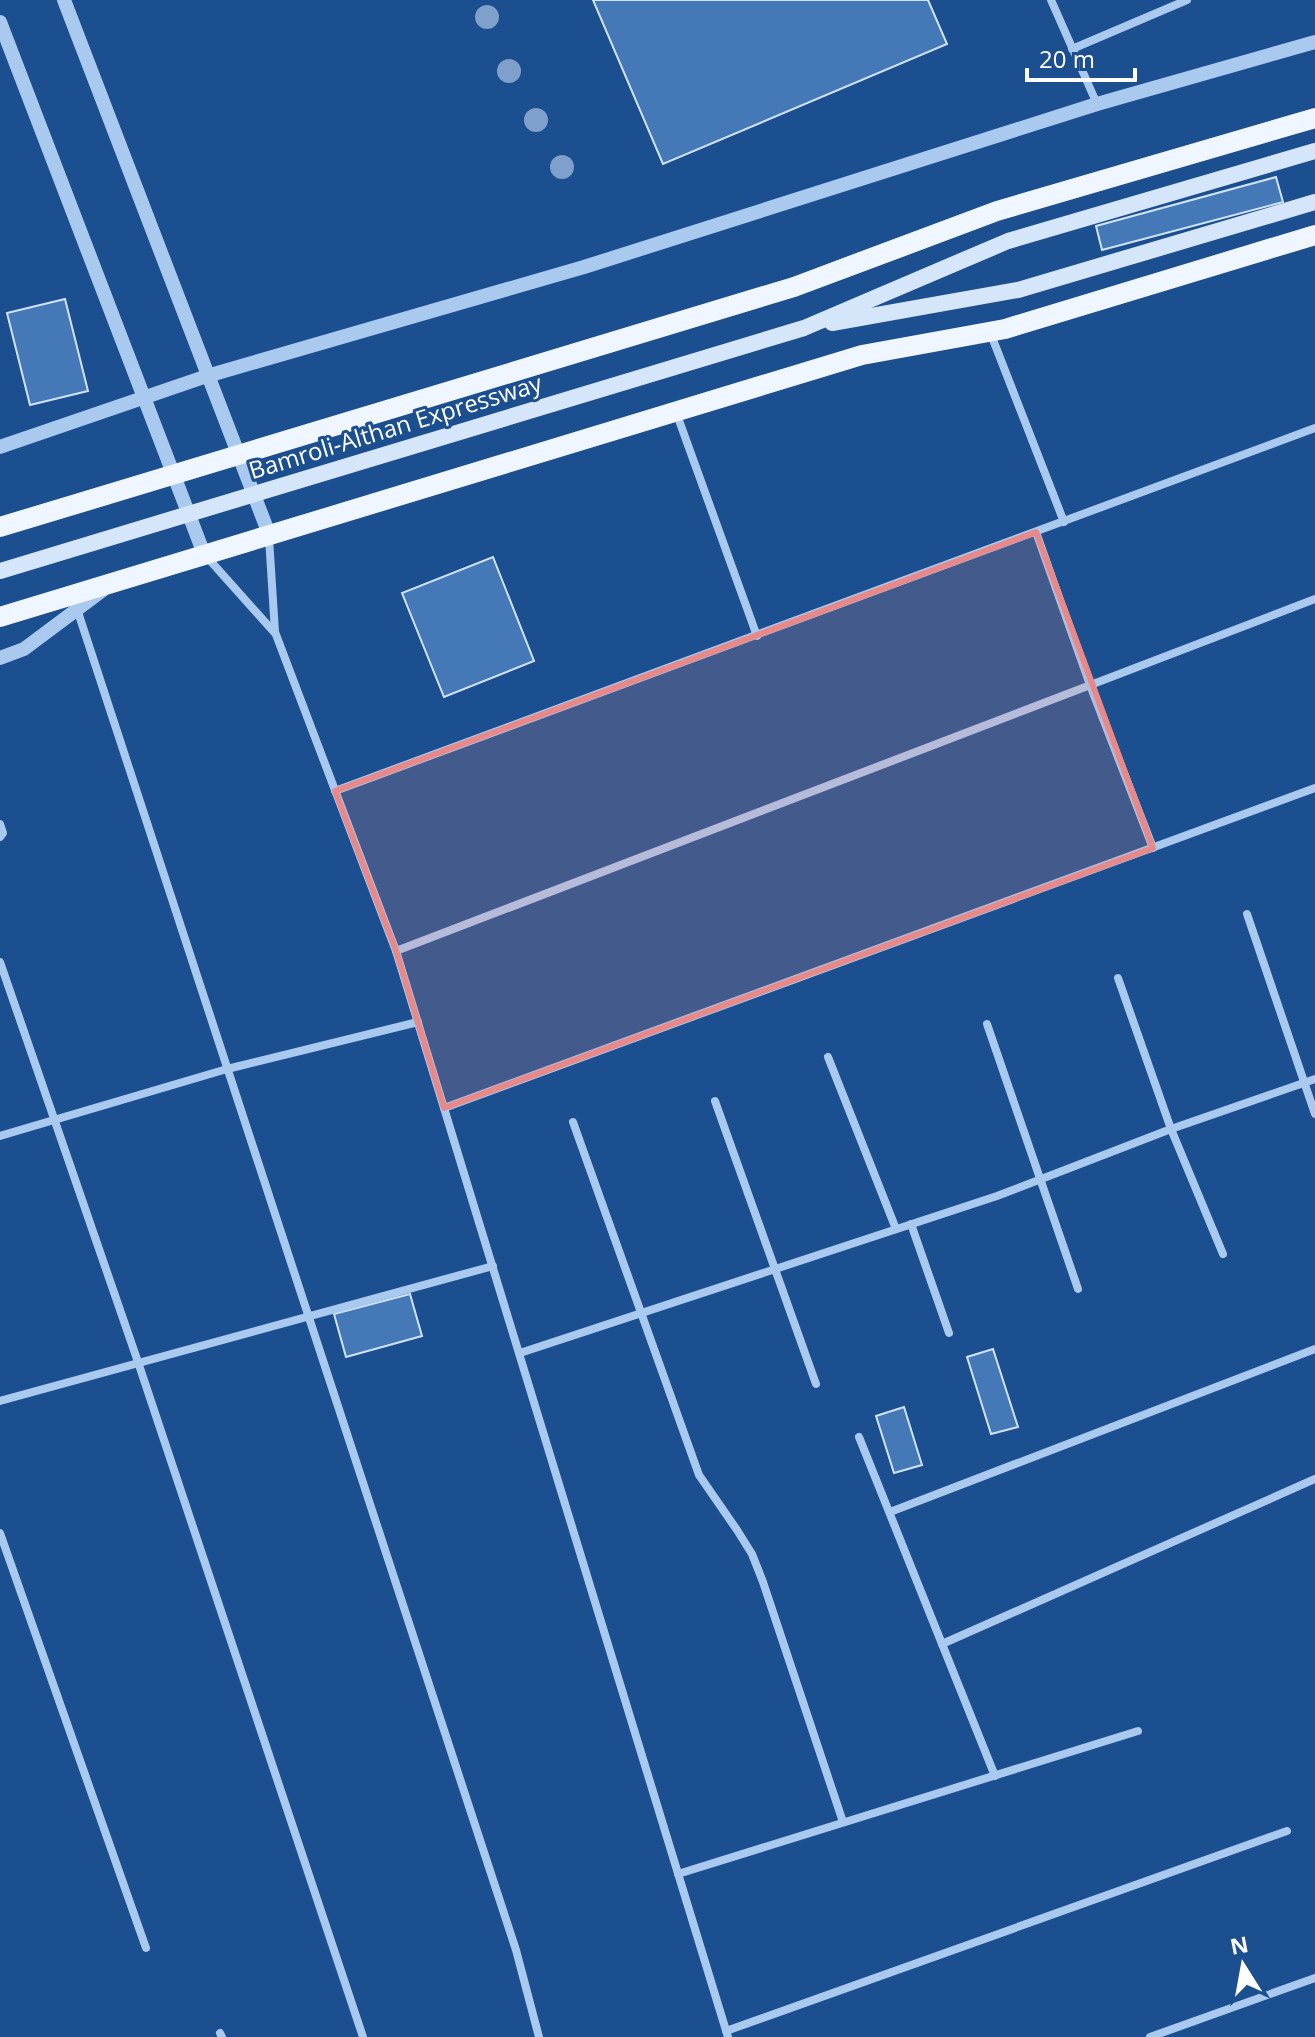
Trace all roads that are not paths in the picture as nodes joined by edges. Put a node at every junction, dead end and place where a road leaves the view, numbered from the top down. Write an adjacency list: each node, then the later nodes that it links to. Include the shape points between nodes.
1 (64, 0): 14 (street)
2 (1051, 0): 6 (street)
3 (1187, 0): 6 (street)
4 (0, 22): 15 (street)
5 (1315, 42): 7 (street)
6 (1072, 49): 7 (street)
7 (1097, 104): 14 (street, via 584,267)
8 (1315, 118): 19 (main road, via 997,211 794,287)
9 (1315, 151): 12 (main road, via 1008,241)
10 (1315, 202): 12 (main road, via 1018,290)
11 (1315, 235): 13 (main road)
12 (804, 328): 21 (main road, Bamroli-Althan Expressway)
13 (990, 332): 16 (main road, via 862,355); 23 (street)
14 (207, 376): 15 (street); 19 (street)
15 (144, 397): 18 (street); 20 (street)
16 (676, 412): 26 (main road); 34 (street)
17 (1315, 428): 23 (street)
18 (0, 447)
19 (237, 454): 20 (main road); 21 (street)
20 (174, 473): 22 (street); 24 (main road)
21 (253, 493): 22 (main road, Bamroli-Althan Expressway); 26 (street)
22 (188, 513): 27 (street); 28 (main road, Bamroli-Althan Expressway)
23 (1064, 522): 25 (street)
24 (0, 527)
25 (1036, 532): 34 (street); 36 (street)
26 (269, 534): 27 (main road); 33 (street)
27 (204, 554): 29 (main road); 33 (street)
28 (0, 571)
29 (113, 582): 31 (street); 32 (main road)
30 (1315, 599): 36 (street)
31 (77, 609): 35 (street, via 24,649); 49 (street)
32 (0, 617)
33 (275, 632): 38 (street)
34 (757, 636): 38 (street)
35 (0, 658)
36 (1090, 685): 41 (street); 43 (street)
37 (1315, 788): 41 (street)
38 (335, 791): 43 (street)
39 (0, 824): 40 (street)
40 (0, 837)
41 (1153, 848): 53 (street)
42 (1247, 914): 51 (street)
43 (396, 951): 46 (street)
44 (0, 962): 55 (street)
45 (1118, 978): 57 (street)
46 (418, 1022): 49 (street); 53 (street)
47 (987, 1024): 59 (street)
48 (828, 1057): 61 (street)
49 (227, 1069): 55 (street); 67 (street)
50 (1315, 1079): 51 (street)
51 (1304, 1082): 54 (street); 57 (street)
52 (715, 1101): 64 (street)
53 (444, 1108): 63 (street)
54 (1315, 1114)
55 (54, 1119): 58 (street); 71 (street)
56 (573, 1122): 66 (street)
57 (1171, 1129): 59 (street); 62 (street)
58 (0, 1136)
59 (1040, 1180): 60 (street); 65 (street)
60 (911, 1224): 61 (street); 68 (street)
61 (896, 1229): 64 (street)
62 (1223, 1254)
63 (493, 1266): 67 (street); 70 (street)
64 (776, 1269): 66 (street); 72 (street)
65 (1078, 1289)
66 (641, 1313): 70 (street); 81 (street, via 699,1475 752,1554)
67 (307, 1316): 71 (street); 88 (street, via 516,1950)
68 (949, 1333)
69 (1315, 1349): 76 (street)
70 (520, 1353): 83 (street)
71 (138, 1362): 73 (street); 87 (street)
72 (816, 1384)
73 (0, 1401)
74 (859, 1437): 76 (street)
75 (1315, 1479): 78 (street)
76 (890, 1512): 78 (street)
77 (0, 1533): 84 (street)
78 (942, 1644): 80 (street)
79 (1138, 1731): 80 (street)
80 (995, 1776): 81 (street)
81 (843, 1822): 83 (street)
82 (1287, 1831): 86 (street)
83 (678, 1874): 86 (street)
84 (146, 1948)
85 (1315, 1978): 89 (street)
86 (727, 2034)
87 (363, 2037)
88 (539, 2037)
89 (1150, 2037)

